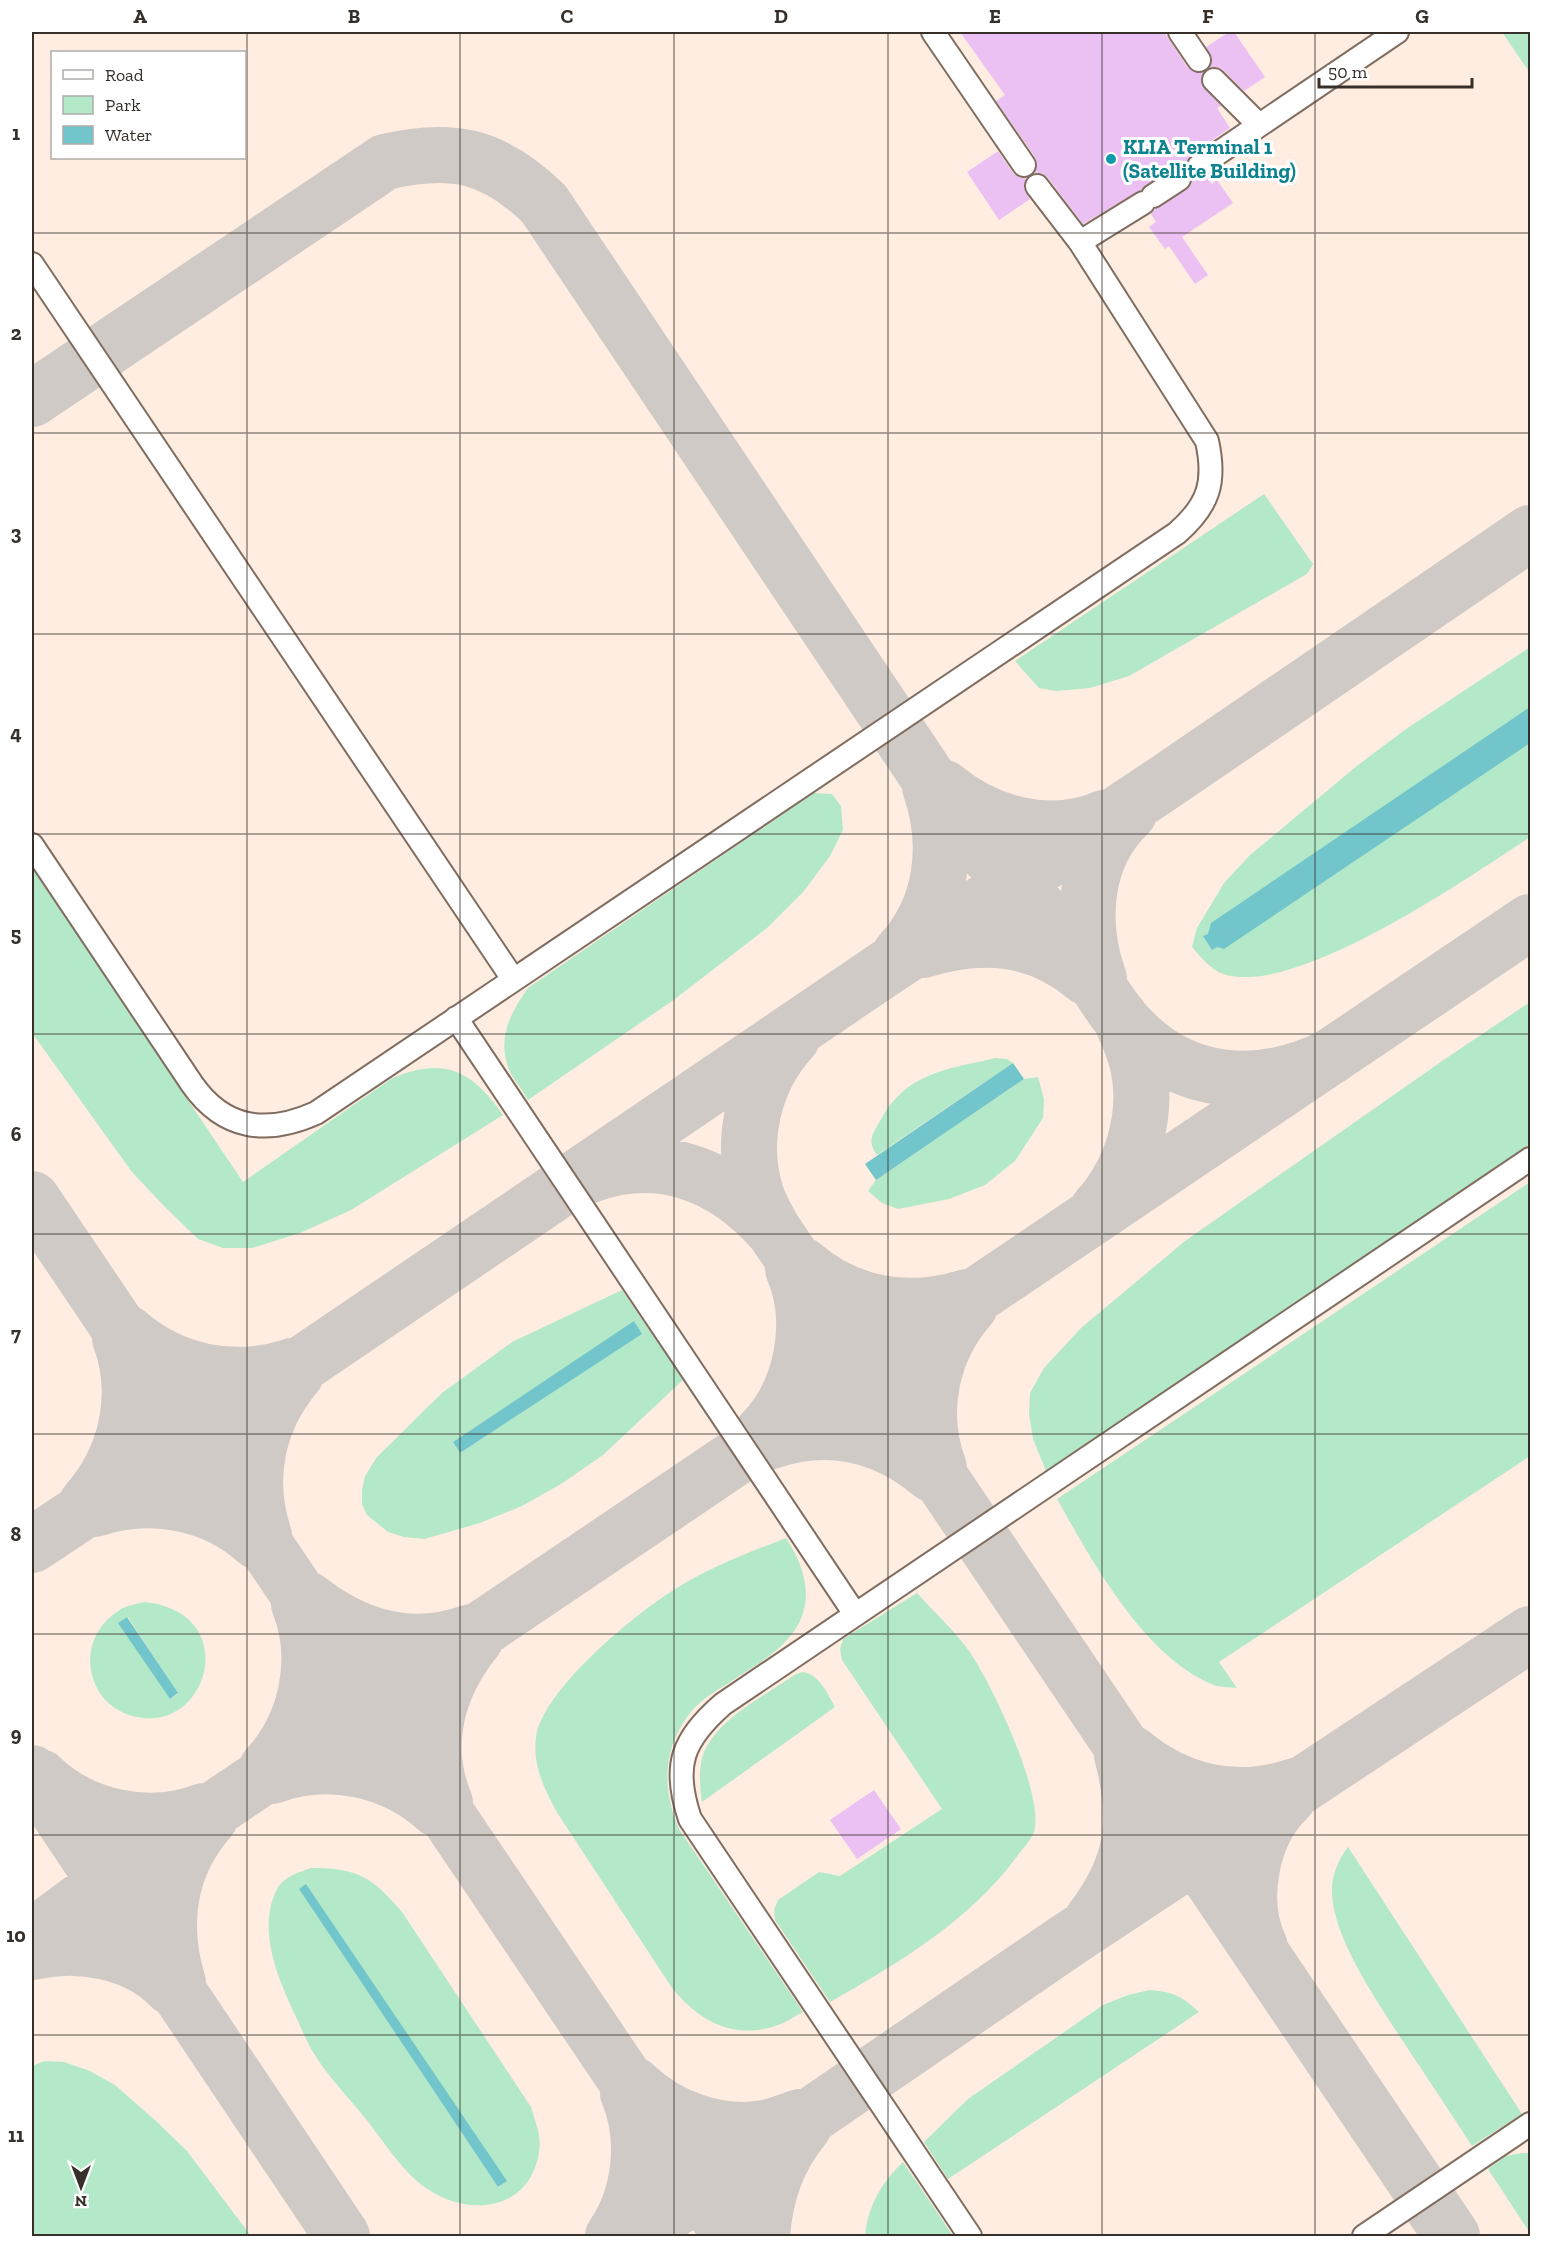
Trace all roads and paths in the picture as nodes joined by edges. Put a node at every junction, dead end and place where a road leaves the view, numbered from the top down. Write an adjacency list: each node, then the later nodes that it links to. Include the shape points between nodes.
1 (933, 32): 7 (lane)
2 (1180, 32): 4 (lane)
3 (1397, 32): 6 (lane)
4 (1199, 60)
5 (1214, 80): 6 (lane)
6 (1258, 124): 8 (lane)
7 (1023, 165)
8 (1199, 166)
9 (1179, 179): 11 (lane)
10 (1037, 186): 11 (lane)
11 (1080, 242): 14 (lane, via 1208,441 1211,477 1201,508 1177,533)
12 (32, 264): 14 (lane)
13 (32, 845): 15 (lane, via 197,1091 221,1113 238,1122 280,1126 316,1113)
14 (513, 979): 15 (lane)
15 (456, 1018): 17 (lane)
16 (1530, 1159): 17 (lane)
17 (855, 1614): 19 (lane, via 704,1720 693,1734 682,1766 684,1802 698,1832)
18 (1530, 2124): 20 (lane)
19 (970, 2236)
20 (1364, 2236)

